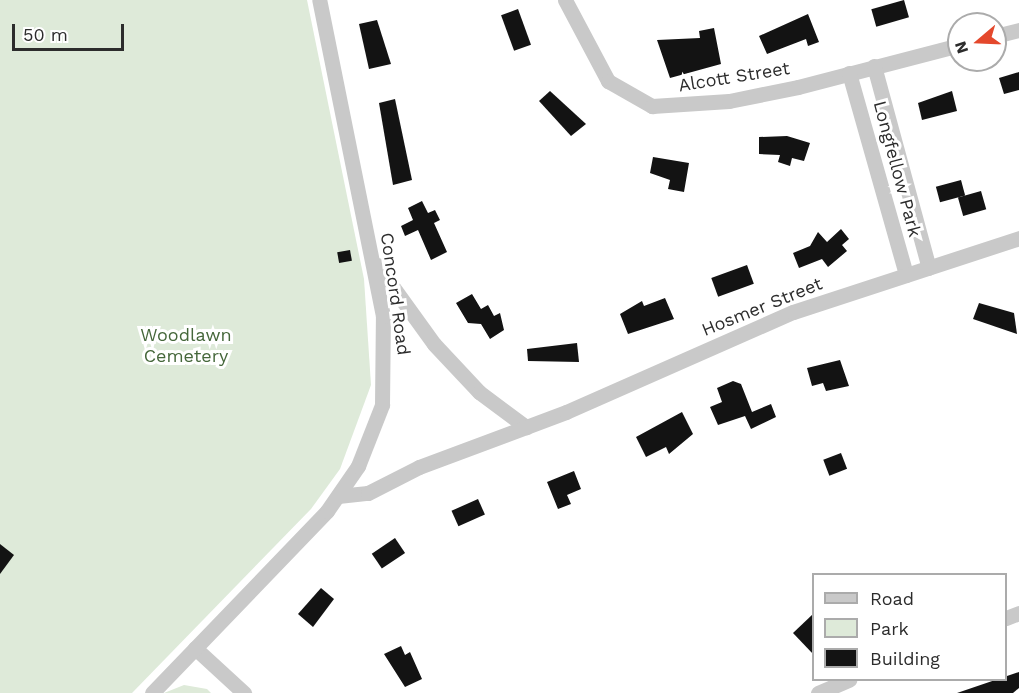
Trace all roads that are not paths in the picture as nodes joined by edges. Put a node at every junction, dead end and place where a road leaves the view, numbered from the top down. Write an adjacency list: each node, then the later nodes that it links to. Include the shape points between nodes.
1 (319, 0): 7 (street, Concord Road)
2 (565, 0): 5 (street, Alcott Street, via 608,81 652,106 729,101)
3 (947, 48): 4 (street, Alcott Street)
4 (874, 66): 5 (street, Alcott Street); 8 (street, Longfellow Park)
5 (849, 73): 9 (street, Longfellow Park)
6 (1019, 238): 8 (street, Hosmer Street)
7 (372, 259): 10 (street, via 434,344 479,392); 11 (street, Concord Road, via 385,330 384,389 370,441)
8 (929, 268): 9 (street, Hosmer Street)
9 (906, 275): 10 (street, Hosmer Street, via 793,312)
10 (526, 427): 11 (street, Hosmer Street, via 419,467 360,496)
11 (338, 496): 12 (street, Concord Road)
12 (195, 648): 14 (street, Concord Road); 15 (street)
13 (847, 681): 16 (street)
14 (152, 693)
15 (244, 693)
16 (818, 693)

